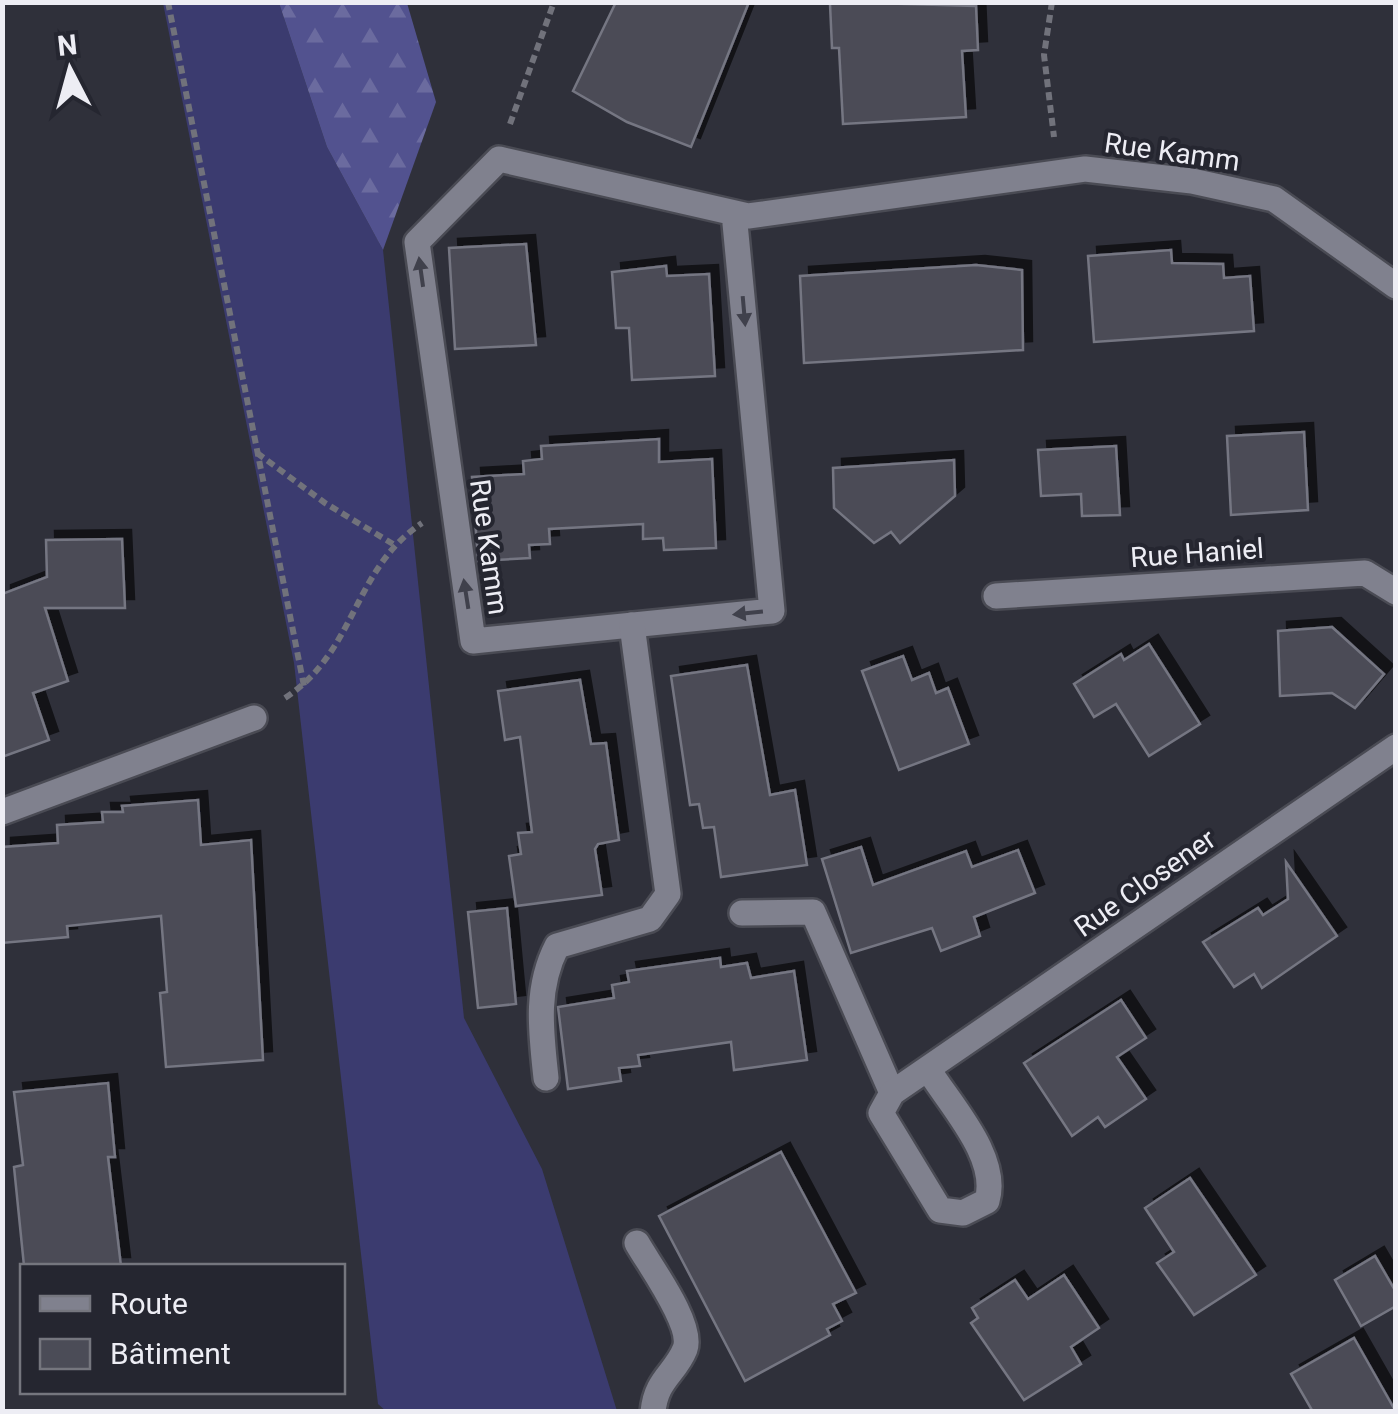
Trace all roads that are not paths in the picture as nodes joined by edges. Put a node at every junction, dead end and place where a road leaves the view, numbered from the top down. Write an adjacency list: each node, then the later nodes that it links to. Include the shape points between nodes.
1 (734, 214): 2 (street, Rue Kamm, via 1085,169 1274,199); 5 (street, Rue Kamm, one-way to 5, via 772,611); 5 (street, Rue Kamm, one-way to 1, via 473,642 418,242 499,160)
2 (1396, 286)
3 (1396, 592): 4 (street, Rue Haniel, via 1365,573)
4 (996, 596)
5 (632, 626): 11 (street, via 668,894 650,919 557,946 538,1010)
6 (254, 718): 8 (street)
7 (1396, 747): 10 (street, Rue Closener)
8 (2, 812)
9 (742, 913): 12 (street, via 812,912)
10 (928, 1069): 12 (street, Rue Closener); 12 (street, via 985,1161 992,1183 987,1200 963,1213 940,1210 881,1112)
11 (546, 1078)
12 (892, 1093)
13 (637, 1243): 14 (street, via 688,1331 684,1352 655,1390)
14 (652, 1412)

